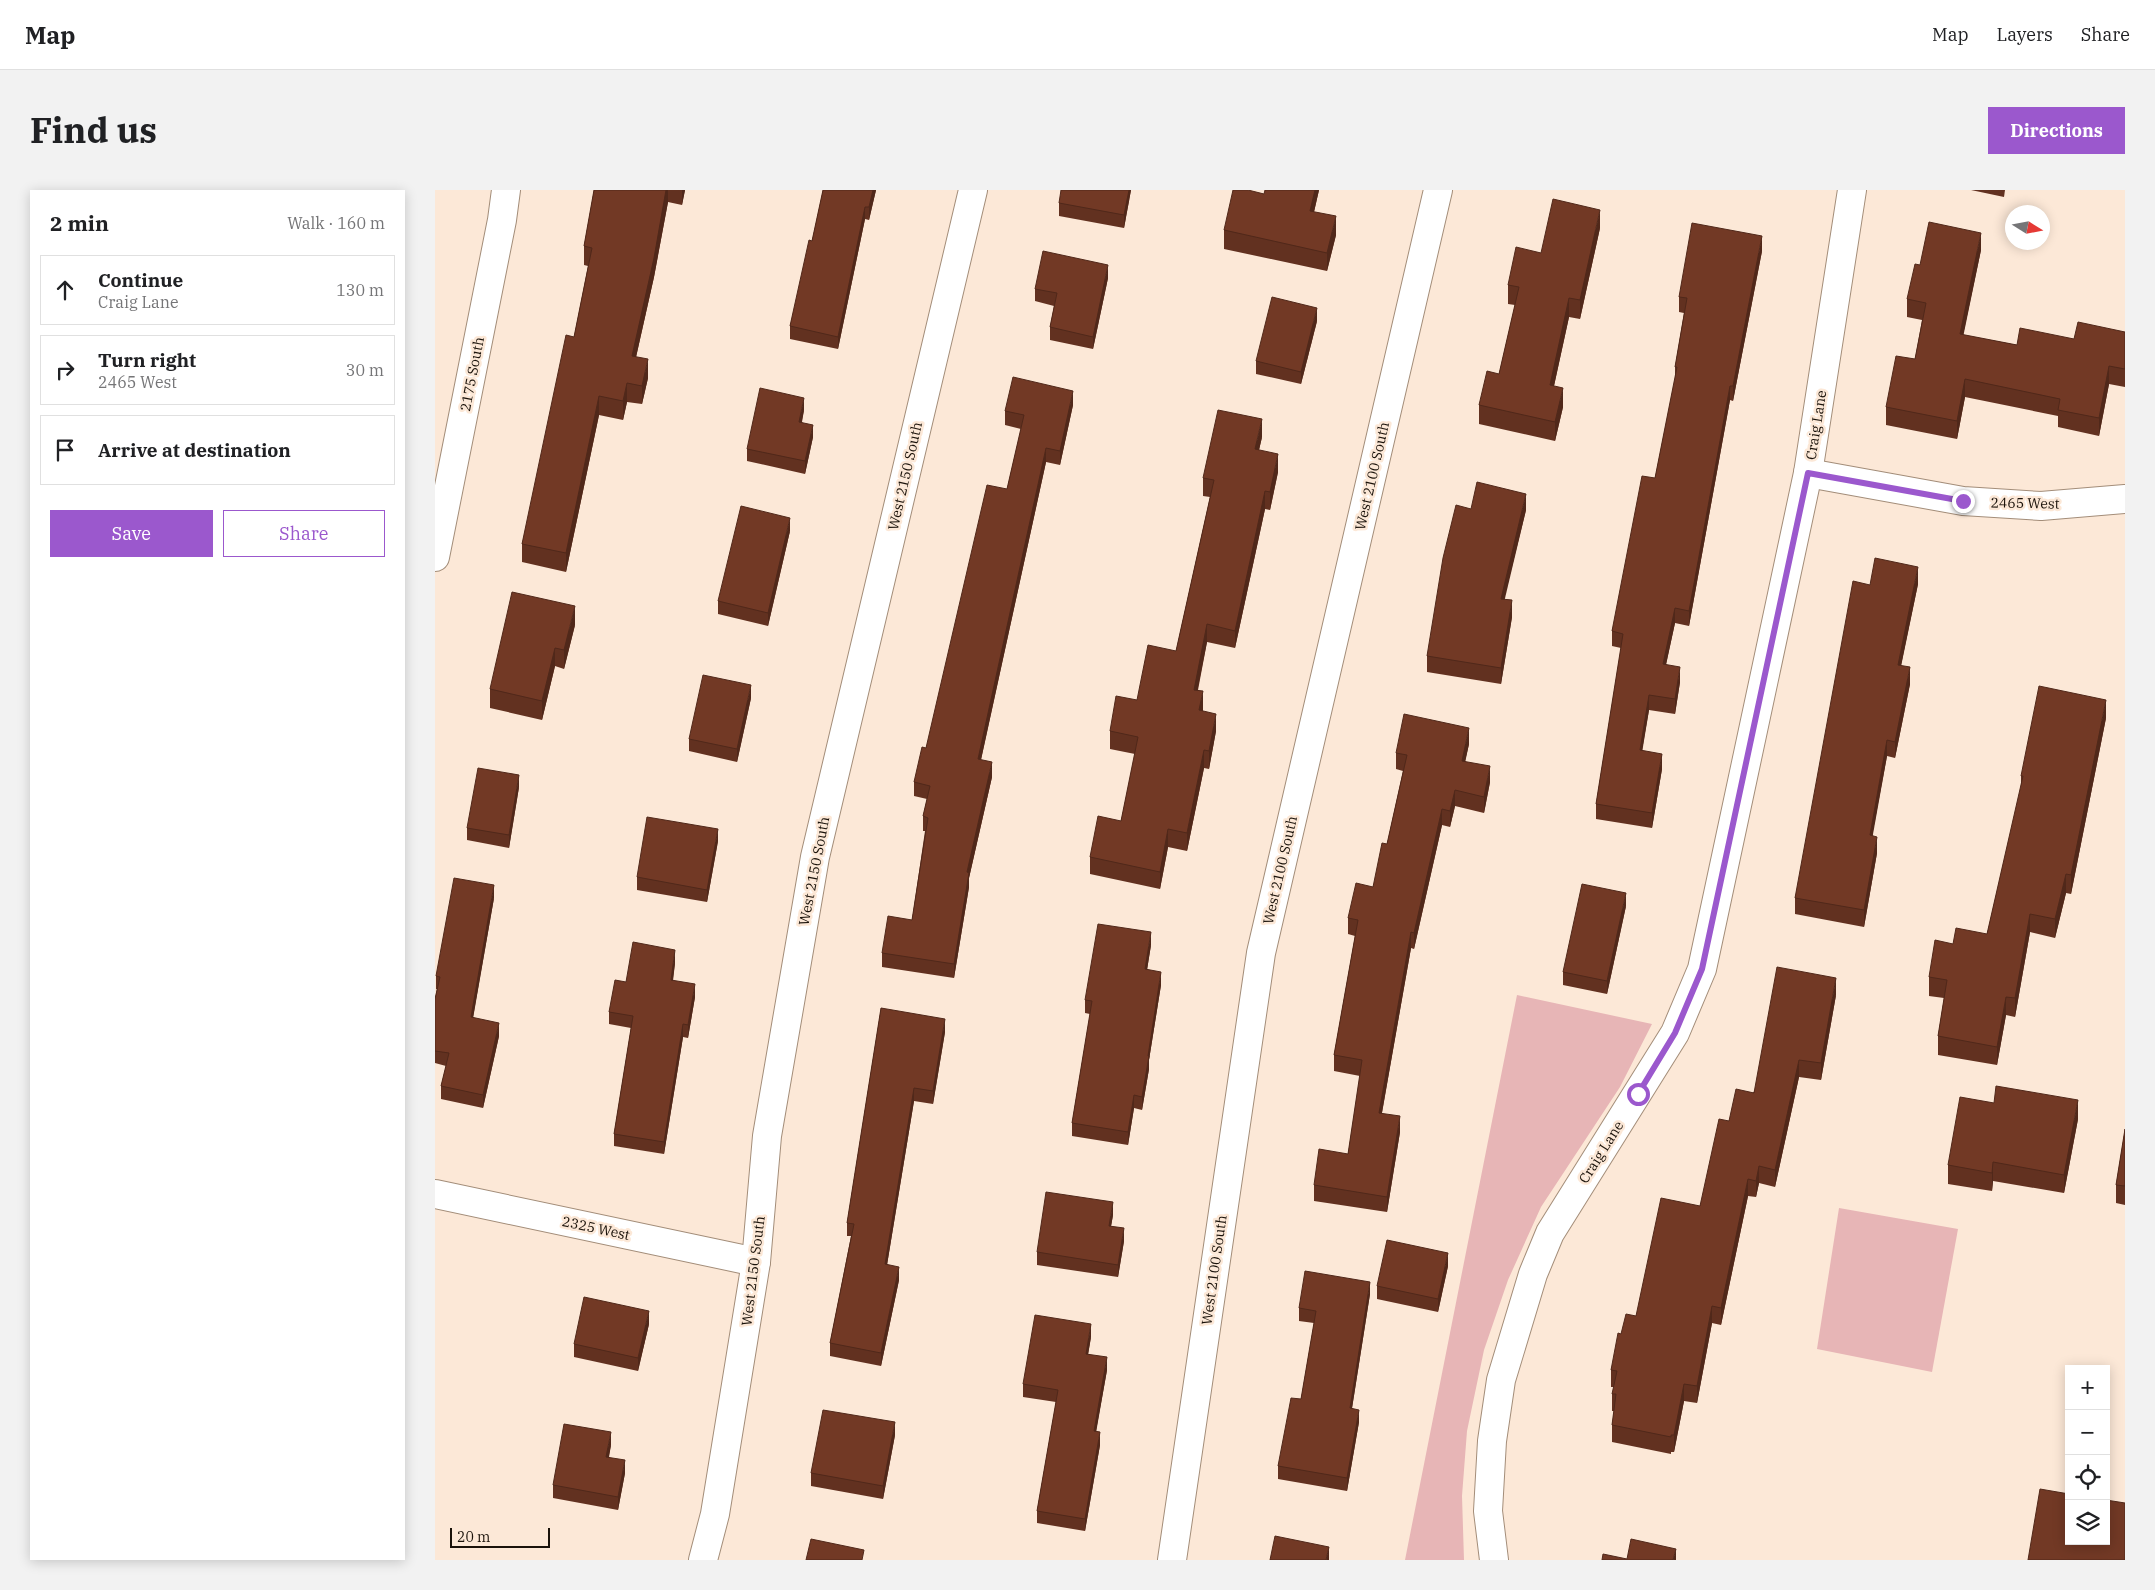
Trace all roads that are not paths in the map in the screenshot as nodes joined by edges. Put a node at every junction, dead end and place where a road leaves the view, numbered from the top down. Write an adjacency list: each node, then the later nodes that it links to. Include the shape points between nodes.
1 (506, 190): 7 (street, 2175 South)
2 (973, 190): 9 (street, West 2150 South, via 815,857 767,1136)
3 (1439, 190): 11 (street, West 2100 South, via 1261,953)
4 (1852, 190): 5 (street, Craig Lane)
5 (1808, 473): 6 (street, 2465 West, via 1963,501 2041,506); 12 (street, Craig Lane, via 1702,969 1675,1033 1550,1233 1533,1274 1501,1380 1492,1441 1488,1511)
6 (2125, 499)
7 (435, 557)
8 (435, 1194): 9 (street, 2325 West)
9 (756, 1262): 10 (street, West 2150 South, via 715,1514)
10 (703, 1560)
11 (1172, 1560)
12 (1494, 1560)

